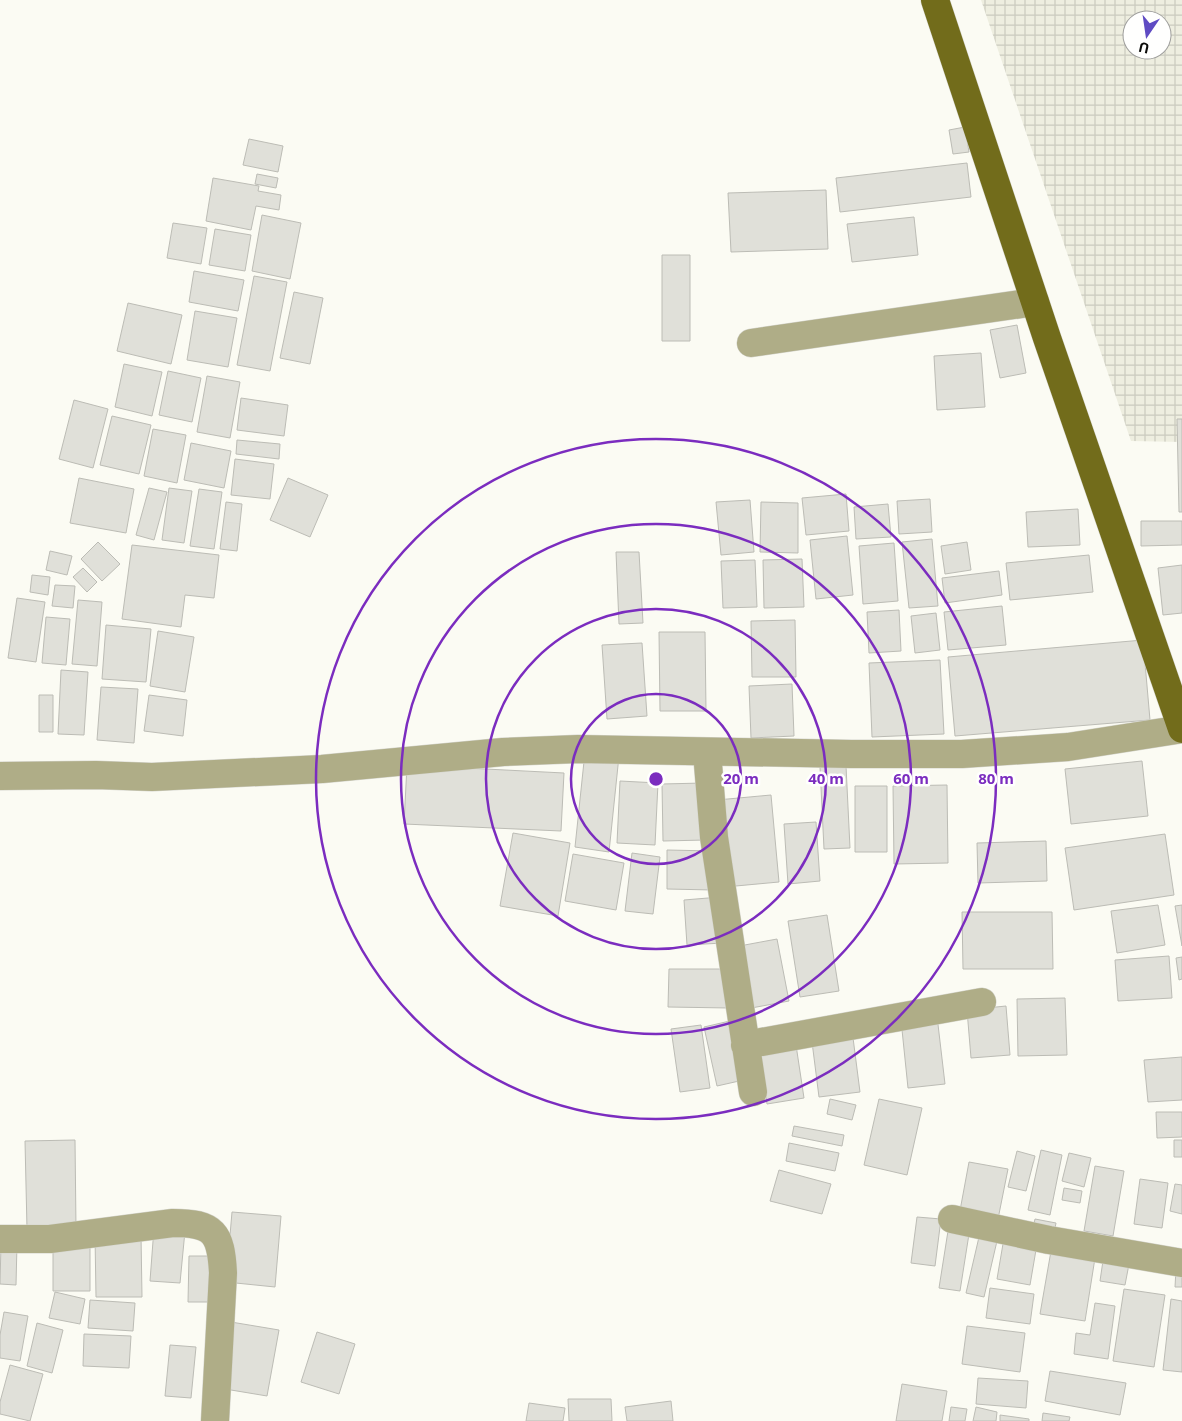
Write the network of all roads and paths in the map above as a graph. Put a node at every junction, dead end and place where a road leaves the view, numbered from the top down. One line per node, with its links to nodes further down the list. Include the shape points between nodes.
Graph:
1 (935, 0): 2 (main road)
2 (1035, 302): 3 (street); 4 (main road)
3 (752, 342)
4 (1182, 729): 5 (street, via 1068,747 962,754)
5 (707, 752): 6 (street, via 578,749 152,777); 8 (street, via 714,837)
6 (0, 776)
7 (982, 1002): 8 (street)
8 (745, 1045): 9 (street)
9 (753, 1092)
10 (952, 1219): 12 (street)
11 (0, 1239): 13 (street, via 50,1239 173,1223 188,1223 212,1231 222,1252 223,1273)
12 (1182, 1263)
13 (215, 1421)

